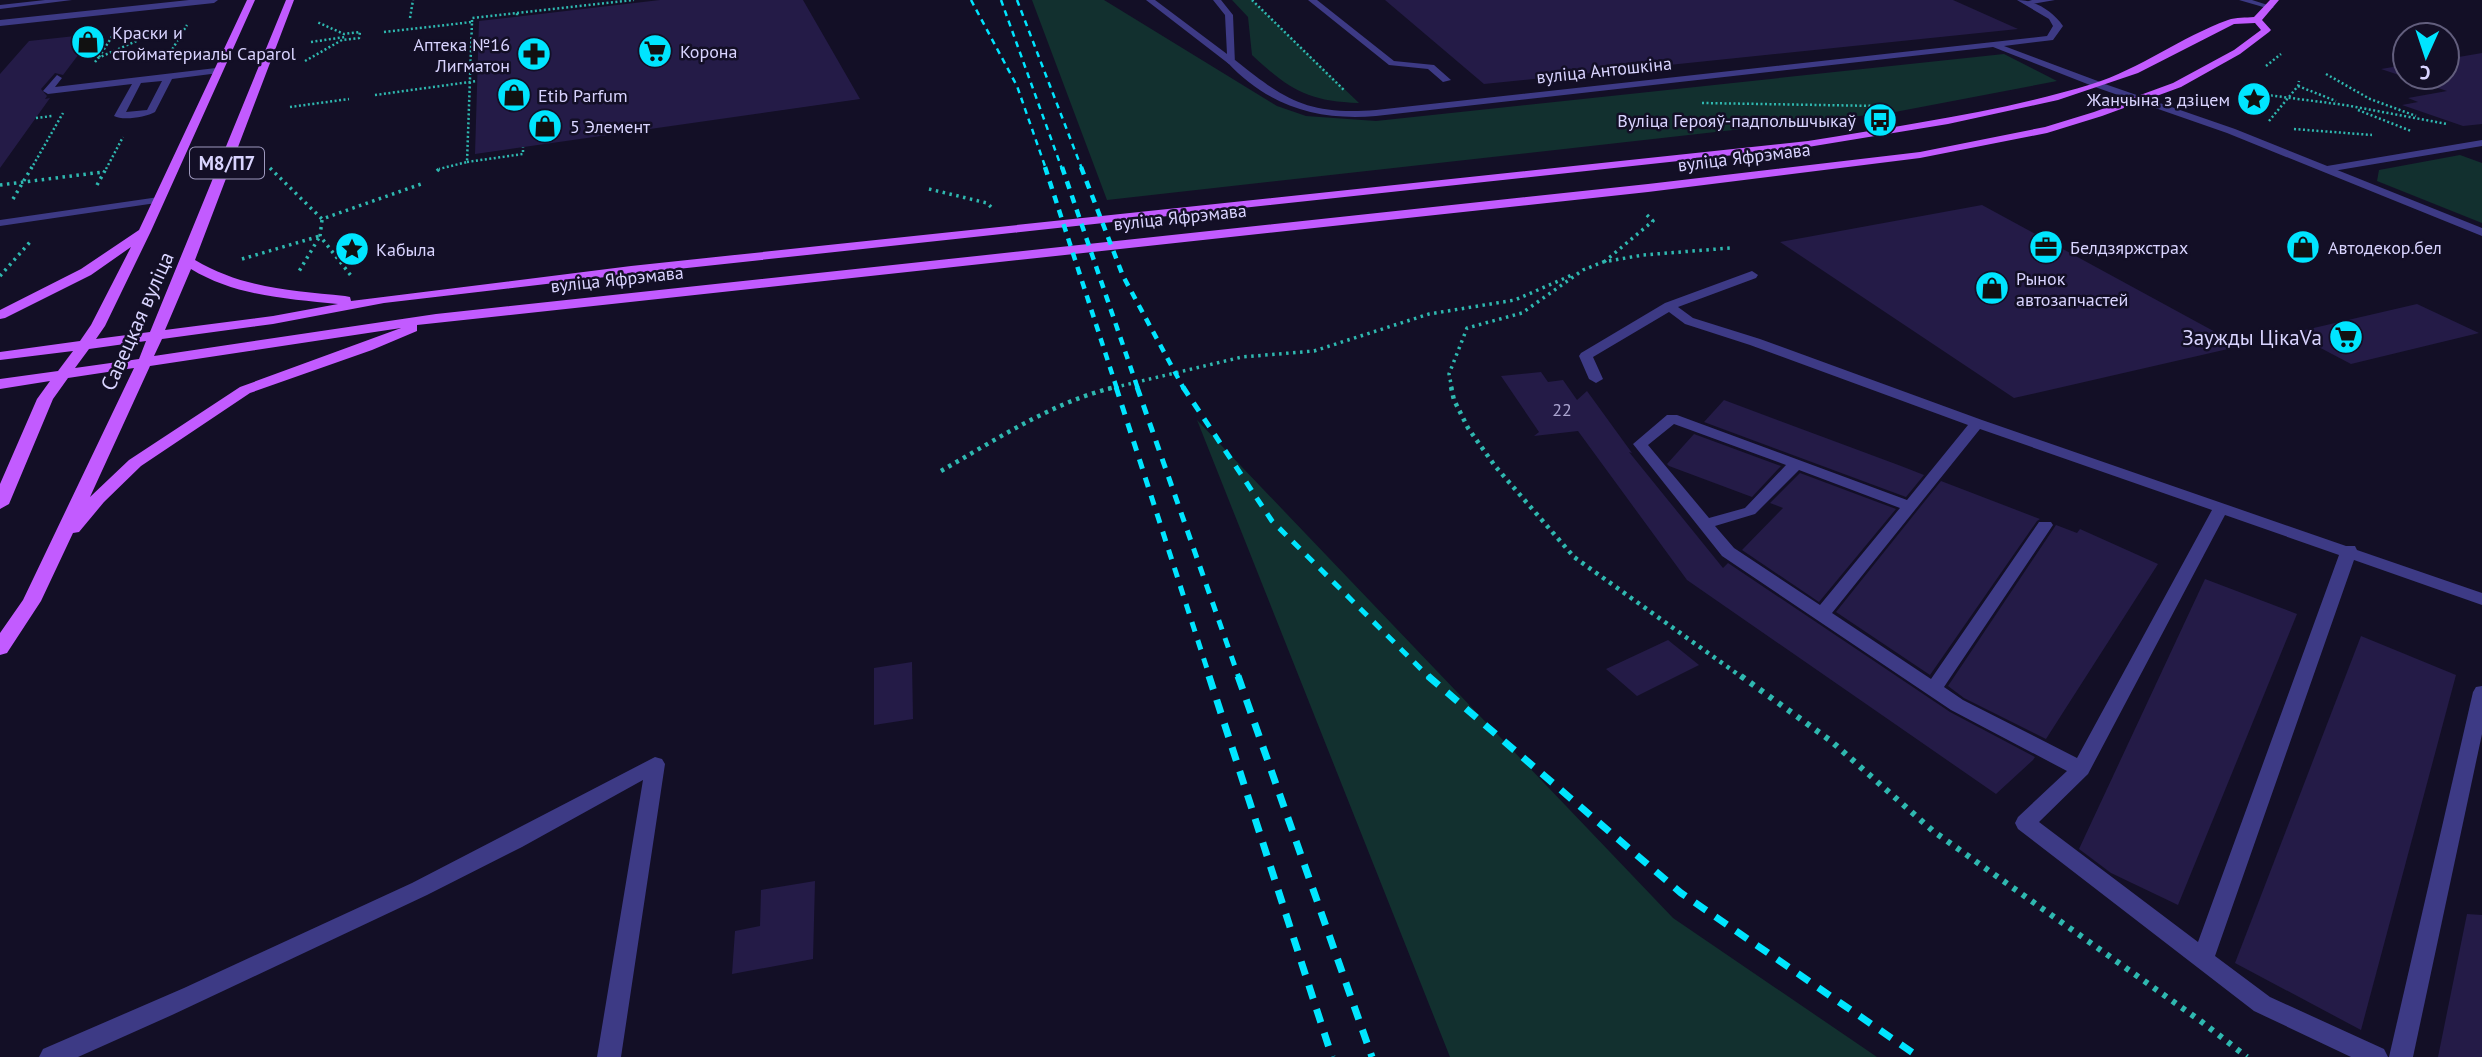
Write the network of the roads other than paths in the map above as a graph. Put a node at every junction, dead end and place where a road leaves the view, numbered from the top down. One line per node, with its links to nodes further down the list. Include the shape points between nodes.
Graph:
1 (8, 0): 11 (lane)
2 (68, 0): 14 (lane)
3 (214, 0): 16 (street)
4 (251, 0): 19 (main road, Савецкая вуліца / М8/П7)
5 (290, 0): 33 (main road, Савецкая вуліца / М8/П7)
6 (1150, 0): 18 (lane)
7 (1217, 0): 18 (lane, via 1229,15)
8 (1312, 0): 22 (lane, via 1392,63 1431,67)
9 (2051, 0): 12 (lane)
10 (2243, 0): 13 (lane)
11 (0, 1)
12 (2024, 1): 17 (street, вуліца Антошкіна, via 2052,17 2058,26 2055,32 2050,38)
13 (2272, 3): 15 (main road, вуліца Яфрэмава)
14 (0, 7)
15 (2257, 20): 24 (main road, вуліца Яфрэмава, via 2232,21); 25 (main road, вуліца Яфрэмава, via 2266,30 2237,52 2177,85)
16 (0, 23)
17 (1994, 45): 18 (street, вуліца Антошкіна, via 1348,115 1280,100); 24 (street, вуліца Антошкіна)
18 (1232, 62)
19 (216, 71): 21 (lane); 28 (main road, Савецкая вуліца / М8/П7)
20 (57, 78): 23 (lane, via 48,91)
21 (168, 78): 23 (lane); 23 (lane, via 150,112 120,116)
22 (1446, 80)
23 (138, 81)
24 (2099, 85): 25 (street); 32 (main road, вуліца Яфрэмава, via 1995,113 1808,144)
25 (2139, 98): 27 (street); 34 (main road, вуліца Яфрэмава, via 2047,130 1920,155)
26 (2482, 143): 27 (lane)
27 (2327, 169): 31 (street)
28 (159, 200): 29 (lane); 30 (main road, Савецкая вуліца / М8/П7)
29 (0, 223)
30 (145, 232): 38 (main road, via 86,272); 41 (main road, Савецкая вуліца / М8/П7)
31 (2482, 232)
32 (881, 244): 34 (main road, via 897,246 902,255); 36 (main road, вуліца Яфрэмава)
33 (188, 261): 36 (main road, via 261,293); 40 (main road, Савецкая вуліца / М8/П7)
34 (883, 268): 39 (main road, вуліца Яфрэмава)
35 (1752, 275): 37 (lane)
36 (384, 299): 40 (main road, вуліца Яфрэмава)
37 (1669, 306): 45 (lane, via 1586,356); 47 (lane, via 1689,321)
38 (0, 316)
39 (436, 317): 43 (main road, вуліца Яфрэмава); 56 (main road, via 245,390 135,463)
40 (157, 335): 41 (main road, вуліца Яфрэмава); 43 (main road, Савецкая вуліца / М8/П7)
41 (85, 345): 42 (main road, вуліца Яфрэмава); 44 (main road, Савецкая вуліца / М8/П7)
42 (0, 356)
43 (145, 363): 44 (main road, вуліца Яфрэмава); 56 (main road, Савецкая вуліца / М8/П7)
44 (63, 375): 46 (main road, вуліца Яфрэмава); 50 (main road, Савецкая вуліца / М8/П7, via 46,399)
45 (1596, 379)
46 (0, 384)
47 (1977, 423): 52 (lane); 53 (lane)
48 (0, 463): 50 (main road)
49 (1796, 464): 52 (lane); 54 (lane, via 1750,511); 54 (lane, via 1672,418 1640,444)
50 (11, 478): 51 (main road, Савецкая вуліца / М8/П7)
51 (0, 504)
52 (1910, 506): 59 (lane)
53 (2221, 507): 57 (lane); 63 (lane)
54 (1705, 524): 59 (lane, via 1728,552)
55 (2045, 525): 61 (lane)
56 (58, 546): 60 (main road, Савецкая вуліца / М8/П7, via 32,601)
57 (2349, 550): 58 (lane); 64 (lane)
58 (2482, 599)
59 (1823, 613): 61 (lane)
60 (0, 648)
61 (1933, 689): 63 (lane)
62 (2482, 692): 68 (lane)
63 (2081, 769): 64 (lane, via 2025,823)
64 (2203, 959): 67 (lane, via 2262,1004)
65 (51, 1057): 66 (lane, via 429,886 654,764)
66 (609, 1057)
67 (2376, 1057)
68 (2402, 1057)

